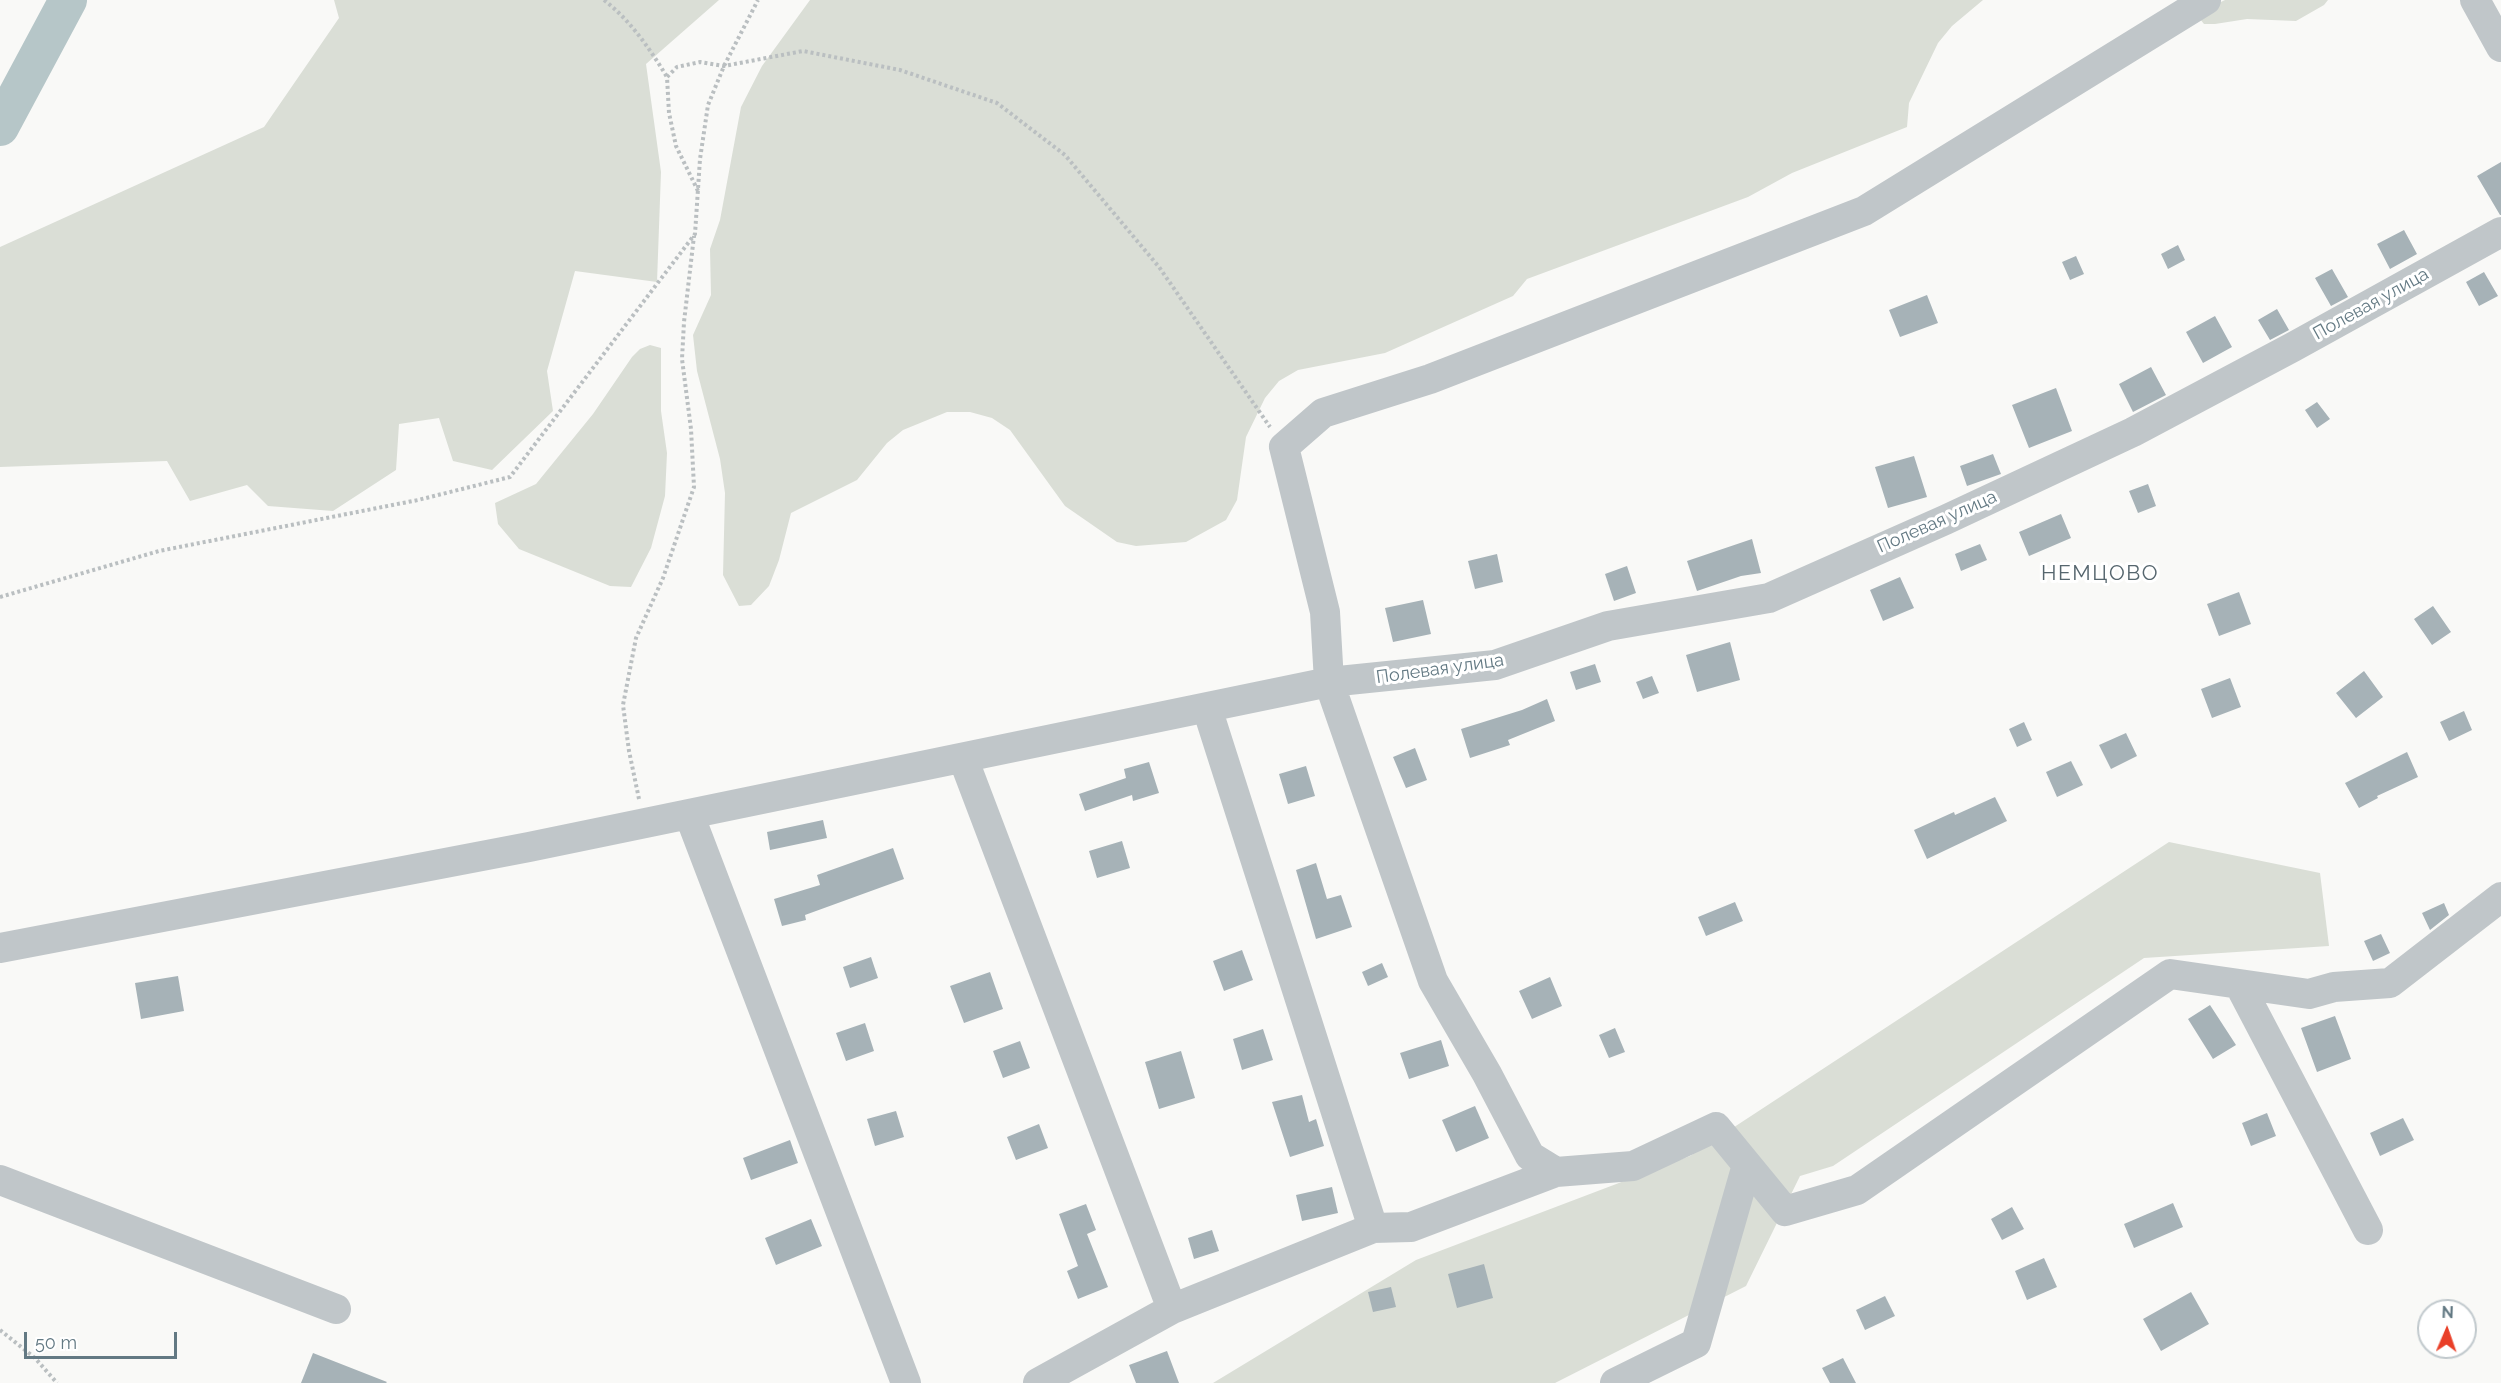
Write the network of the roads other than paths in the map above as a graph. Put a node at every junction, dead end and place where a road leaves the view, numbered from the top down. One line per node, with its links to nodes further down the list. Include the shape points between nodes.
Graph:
1 (2206, 0): 5 (street, via 1864,211 1430,379 1323,413 1284,447 1325,612)
2 (2475, 0): 3 (street)
3 (2501, 47)
4 (2501, 232): 5 (street, Полевая улица, via 2133,432 1769,598 1608,626 1495,665)
5 (1329, 682): 6 (street, Полевая улица); 13 (street, via 1433,981 1530,1156)
6 (1207, 708): 7 (street, Полевая улица); 15 (street)
7 (963, 758): 8 (street, Полевая улица); 18 (street)
8 (689, 814): 10 (street, Полевая улица); 19 (street)
9 (2501, 897): 11 (street, via 2390,983 2334,987 2309,994)
10 (0, 948)
11 (2239, 984): 12 (street, via 2170,974 1857,1190 1785,1211); 16 (street)
12 (1747, 1165): 13 (street, via 1716,1127 1633,1166); 21 (street, via 1695,1343)
13 (1556, 1172): 15 (street, via 1411,1227)
14 (0, 1180): 17 (street)
15 (1373, 1228): 18 (street)
16 (2368, 1230)
17 (336, 1309)
18 (1172, 1309): 20 (street)
19 (906, 1383)
20 (1038, 1383)
21 (1615, 1383)

